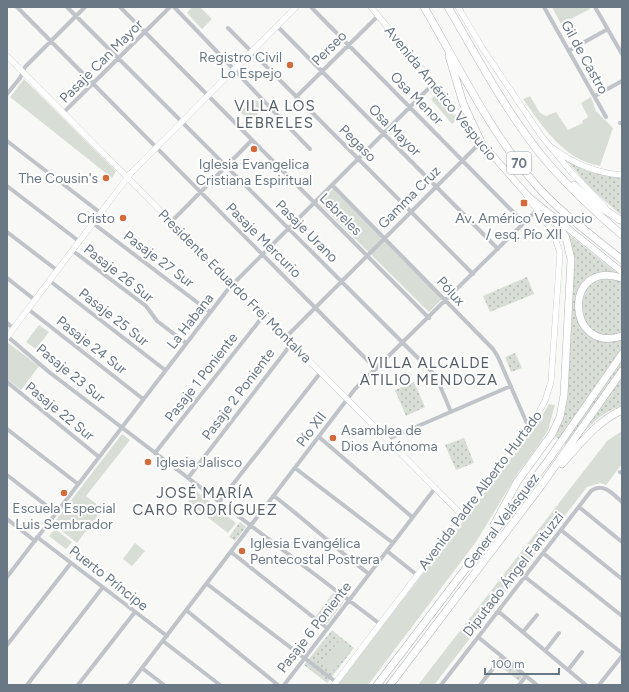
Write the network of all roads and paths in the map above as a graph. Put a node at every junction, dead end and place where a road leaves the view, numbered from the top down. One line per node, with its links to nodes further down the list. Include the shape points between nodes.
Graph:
1 (17, 7): 21 (street, Pasaje Mercurio)
2 (68, 7): 15 (street, Pasaje Urano)
3 (85, 7): 15 (street)
4 (120, 7): 20 (street, Lebreles)
5 (170, 7): 20 (street, Pasaje Can Mayor)
6 (174, 7): 29 (street)
7 (296, 7): 17 (street)
8 (311, 7): 23 (street, Osa Menor)
9 (371, 7): 16 (street, Avenida Américo Vespucio)
10 (424, 7): 22 (highway, 70)
11 (448, 7): 52 (highway, 70, via 504,101)
12 (459, 7): 47 (street, via 483,49)
13 (544, 7): 24 (street, Gil de Castro)
14 (595, 7): 19 (street)
15 (76, 16): 21 (street); 28 (street, Pasaje Urano)
16 (378, 16): 23 (street, Perseo); 34 (street, Avenida Américo Vespucio)
17 (277, 26): 25 (street); 30 (street, Osa Mayor)
18 (228, 28): 25 (street, Pegaso)
19 (608, 29): 24 (street); 26 (street)
20 (145, 32): 28 (street, Pasaje Can Mayor); 36 (street, Lebreles)
21 (51, 41): 31 (street); 33 (street, Pasaje Mercurio)
22 (445, 42): 46 (highway, via 464,103); 79 (highway, 70, via 524,171 565,213)
23 (348, 45): 30 (street, Perseo); 39 (street, Osa Menor)
24 (570, 50): 37 (street, Gil de Castro)
25 (252, 52): 29 (street); 38 (street, Pegaso)
26 (622, 54)
27 (7, 56): 31 (street, Presidente Eduardo Frei Montalva)
28 (119, 58): 33 (street, Pasaje Can Mayor); 42 (street, Pasaje Urano)
29 (234, 69): 36 (street); 49 (street)
30 (322, 71): 38 (street, Perseo); 43 (street, Osa Mayor)
31 (22, 72): 35 (street); 40 (street, Presidente Eduardo Frei Montalva)
32 (622, 81): 37 (street)
33 (93, 84): 40 (street, Pasaje Can Mayor); 48 (street, Pasaje Mercurio)
34 (433, 84): 39 (street, La Habana); 46 (street, Avenida Américo Vespucio)
35 (7, 94)
36 (208, 95): 42 (street); 44 (street, Lebreles)
37 (595, 96): 41 (street, Gil de Castro)
38 (296, 97): 50 (street, Pegaso)
39 (410, 107): 43 (street, La Habana); 51 (street, Osa Menor)
40 (63, 113): 55 (street, Presidente Eduardo Frei Montalva)
41 (606, 117)
42 (182, 122): 48 (street); 53 (street, Pasaje Urano)
43 (383, 134): 50 (street, La Habana); 58 (street, Osa Mayor)
44 (252, 140): 53 (street); 61 (street, Lebreles)
45 (7, 141): 64 (street)
46 (481, 142): 51 (street, Gamma Cruz); 59 (main road, Avenida Américo Vespucio)
47 (548, 145): 54 (street, via 587,168); 66 (street, via 583,185)
48 (156, 147): 55 (street); 60 (street, Pasaje Mercurio)
49 (310, 149)
50 (358, 159): 56 (street, La Habana); 63 (street, Pegaso)
51 (462, 160): 58 (street, Gamma Cruz); 68 (street, Osa Menor)
52 (548, 162): 66 (highway, via 593,202); 72 (highway, 70, via 581,199)
53 (226, 166): 60 (street); 70 (street, Pasaje Urano)
54 (622, 175)
55 (127, 178): 64 (street); 67 (street, Presidente Eduardo Frei Montalva)
56 (332, 185): 61 (street, La Habana); 73 (street, Pólux)
57 (7, 186): 74 (street, Pasaje 26 Sur)
58 (436, 186): 63 (street, Gamma Cruz); 75 (street, Osa Mayor)
59 (518, 186): 62 (street, Avenida Padre Alberto Hurtado); 65 (main road, Avenida Américo Vespucio)
60 (201, 192): 67 (street); 77 (street, Pasaje Mercurio)
61 (314, 202): 70 (street, La Habana); 78 (street, Lebreles)
62 (537, 210): 68 (street, Pío XII); 115 (street, Avenida Padre Alberto Hurtado, via 553,232 560,258 551,382 542,408)
63 (410, 211): 73 (street, Gamma Cruz); 82 (street, Pegaso)
64 (102, 214): 69 (street)
65 (552, 216): 81 (main road, Avenida Américo Vespucio); 140 (highway, via 566,238 571,259 562,409 552,434 517,482)
66 (621, 221)
67 (171, 222): 87 (street, Presidente Eduardo Frei Montalva)
68 (524, 222): 75 (street, Pío XII)
69 (94, 224): 74 (street); 92 (street, Pasaje 27 Sur)
70 (288, 228): 77 (street, La Habana); 85 (street, Pasaje Urano)
71 (7, 232): 80 (street)
72 (622, 235)
73 (384, 237): 78 (street, Gamma Cruz); 89 (street, Pólux)
74 (80, 242): 76 (street)
75 (498, 249): 82 (street, Pío XII)
76 (73, 251): 80 (street); 100 (street, Pasaje 26 Sur, via 146,306 160,324)
77 (262, 254): 87 (street, La Habana); 90 (street, Pasaje Mercurio)
78 (366, 254): 85 (street, Gamma Cruz); 94 (street, Lebreles)
79 (622, 260)
80 (58, 270): 86 (street)
81 (622, 272)
82 (473, 274): 89 (street, Pío XII)
83 (7, 278): 88 (street)
84 (622, 278): 98 (highway, via 606,275 590,280 581,291 577,307 580,319 591,332 607,338)
85 (341, 280): 90 (street, Gamma Cruz); 102 (street, Pasaje Urano)
86 (50, 281): 88 (street); 105 (street, Pasaje 25 Sur)
87 (233, 284): 92 (street, La Habana); 93 (street, Presidente Eduardo Frei Montalva)
88 (35, 300): 91 (street)
89 (446, 301): 94 (street, Pío XII); 109 (street, Pólux, via 496,353)
90 (315, 307): 99 (street, Gamma Cruz); 104 (street, Pasaje Mercurio)
91 (28, 309): 96 (street); 110 (street, Pasaje 24 Sur)
92 (210, 312): 100 (street, La Habana)
93 (264, 315): 99 (street, Presidente Eduardo Frei Montalva); 119 (street, Pasaje 1 Poniente)
94 (429, 318): 102 (street, Pío XII)
95 (7, 323): 96 (street)
96 (13, 328): 97 (street)
97 (7, 336): 114 (street, Pasaje 23 Sur, via 49,372)
98 (622, 336)
99 (286, 337): 101 (street, Presidente Eduardo Frei Montalva)
100 (186, 343): 105 (street, La Habana)
101 (292, 343): 107 (street, Presidente Eduardo Frei Montalva); 123 (street, Pasaje 2 Poniente)
102 (403, 343): 104 (street, Pío XII); 113 (street, Pasaje Urano, via 434,375)
103 (622, 354): 140 (highway, General Velásquez, via 564,438)
104 (376, 369): 111 (street, Pío XII)
105 (165, 370): 110 (street, La Habana)
106 (622, 371): 125 (highway, General Velásquez)
107 (321, 372): 111 (street, Presidente Eduardo Frei Montalva); 128 (street)
108 (7, 382): 120 (street, Pasaje 22 Sur)
109 (511, 386): 113 (street); 115 (street, Pólux)
110 (144, 399): 114 (street, La Habana)
111 (348, 399): 117 (street, Pío XII); 118 (street, Presidente Eduardo Frei Montalva)
112 (622, 410): 125 (highway, via 595,428)
113 (451, 412): 118 (street)
114 (122, 427): 119 (street, Pasaje 23 Sur); 120 (street, La Habana)
115 (529, 428): 132 (street, Avenida Padre Alberto Hurtado)
116 (7, 429): 124 (street)
117 (319, 437): 121 (street, Pío XII); 133 (street)
118 (388, 439): 126 (street, Presidente Eduardo Frei Montalva)
119 (155, 453): 123 (street, Pasaje 23 Sur)
120 (99, 457): 124 (street, La Habana)
121 (295, 468): 127 (street, Pío XII); 139 (street)
122 (7, 475): 131 (street)
123 (188, 478): 128 (street, Pasaje 23 Sur)
124 (78, 484): 131 (street, La Habana)
125 (541, 486): 185 (highway, General Velásquez)
126 (436, 487): 132 (street, Presidente Eduardo Frei Montalva); 133 (street, Pasaje 6 Poniente)
127 (274, 496): 135 (street, Pío XII); 147 (street)
128 (219, 502): 135 (street, Pasaje 23 Sur)
129 (622, 502): 130 (street, Diputado Ángel Fantuzzi, via 602,487 594,488)
130 (579, 507): 136 (street, Diputado Ángel Fantuzzi); 138 (street)
131 (56, 513): 137 (street, La Habana)
132 (463, 516): 148 (street, Avenida Padre Alberto Hurtado)
133 (412, 518): 139 (street, Pasaje 6 Poniente)
134 (7, 520): 137 (street, Puerto Príncipe)
135 (251, 526): 142 (street, Pío XII); 154 (street)
136 (561, 530): 143 (street, Diputado Ángel Fantuzzi); 151 (street)
137 (36, 539): 144 (street, Puerto Príncipe); 146 (street, La Habana)
138 (622, 542)
139 (393, 543): 141 (street, Pasaje 6 Poniente)
140 (479, 550): 184 (highway, General Velásquez)
141 (386, 551): 147 (street, Pasaje 6 Poniente); 148 (street)
142 (231, 552): 152 (street, Pío XII); 161 (street)
143 (543, 553): 150 (street, Diputado Ángel Fantuzzi); 159 (street)
144 (71, 562): 153 (street, Puerto Príncipe); 167 (street)
145 (7, 568): 146 (street)
146 (11, 571): 149 (street, La Habana)
147 (369, 574): 154 (street, Pasaje 6 Poniente)
148 (417, 575): 160 (street, Avenida Padre Alberto Hurtado)
149 (7, 577)
150 (525, 577): 157 (street, Diputado Ángel Fantuzzi); 170 (street)
151 (622, 579)
152 (207, 584): 155 (street, Pío XII); 172 (street)
153 (103, 587): 156 (street, Puerto Príncipe); 177 (street)
154 (349, 600): 160 (street); 161 (street, Pasaje 6 Poniente)
155 (186, 610): 164 (street, Pío XII); 182 (street)
156 (135, 612): 164 (street, Puerto Príncipe); 178 (street)
157 (499, 612): 162 (street); 165 (street, Diputado Ángel Fantuzzi)
158 (537, 615): 162 (street)
159 (622, 616)
160 (380, 624): 176 (street, Avenida Padre Alberto Hurtado)
161 (327, 628): 172 (street, Pasaje 6 Poniente)
162 (523, 632): 168 (street)
163 (559, 633): 168 (street)
164 (167, 636): 166 (street, Pío XII)
165 (478, 637): 171 (street); 186 (street, Diputado Ángel Fantuzzi)
166 (163, 641): 173 (street, Pío XII); 181 (street)
167 (7, 645)
168 (545, 650): 174 (street)
169 (582, 652): 174 (street)
170 (622, 654): 191 (street)
171 (502, 656): 175 (street); 187 (street)
172 (304, 658): 176 (street); 183 (street, Pasaje 6 Poniente)
173 (142, 668): 179 (street, Pío XII); 180 (street)
174 (568, 670): 190 (street)
175 (526, 676): 188 (street); 189 (street)
176 (335, 684)
177 (27, 685)
178 (78, 685)
179 (129, 685)
180 (164, 685)
181 (220, 685)
182 (278, 685)
183 (284, 685)
184 (377, 685)
185 (390, 685)
186 (441, 685)
187 (480, 685)
188 (519, 685)
189 (537, 685)
190 (586, 685)
191 (599, 685)

